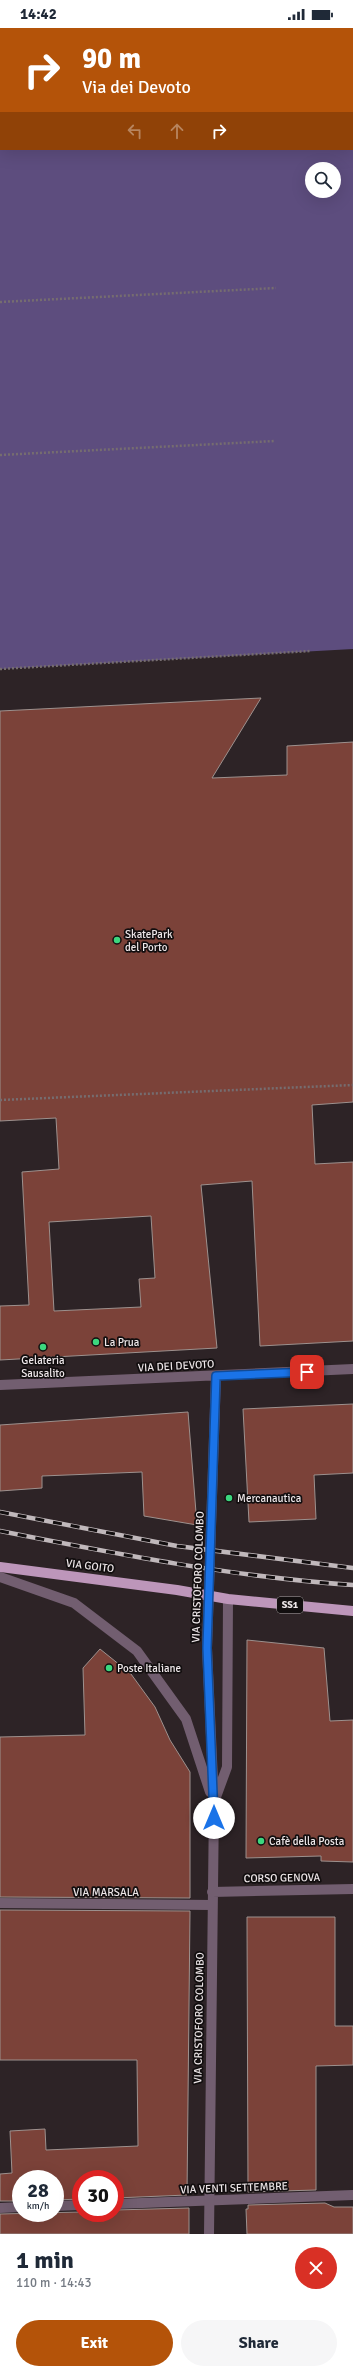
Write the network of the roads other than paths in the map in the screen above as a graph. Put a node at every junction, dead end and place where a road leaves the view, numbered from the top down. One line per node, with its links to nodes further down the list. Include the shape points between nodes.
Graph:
1 (353, 1369): 2 (street, VIA DEI DEVOTO)
2 (216, 1376): 3 (street, VIA DEI DEVOTO); 8 (street, VIA CRISTOFORO COLOMBO, via 207,1648)
3 (0, 1385)
4 (0, 1566): 6 (main road, VIA GOITO)
5 (0, 1577): 8 (street, VIA CRISTOFORO COLOMBO, via 74,1603 137,1651 186,1719)
6 (228, 1599): 7 (main road, SS1); 8 (street, VIA CRISTOFORO COLOMBO, via 227,1767)
7 (353, 1611)
8 (214, 1803): 10 (street, VIA CRISTOFORO COLOMBO)
9 (353, 1889): 10 (street, CORSO GENOVA)
10 (212, 1892): 12 (street, VIA CRISTOFORO COLOMBO)
11 (0, 1903): 12 (street, VIA MARSALA)
12 (212, 1904): 14 (street, VIA CRISTOFORO COLOMBO)
13 (353, 2195): 14 (street, VIA VENTI SETTEMBRE)
14 (209, 2200): 15 (street, VIA VENTI SETTEMBRE); 18 (street, VIA CRISTOFORO COLOMBO)
15 (124, 2204)
16 (12, 2207): 17 (street)
17 (0, 2208)
18 (209, 2234)

